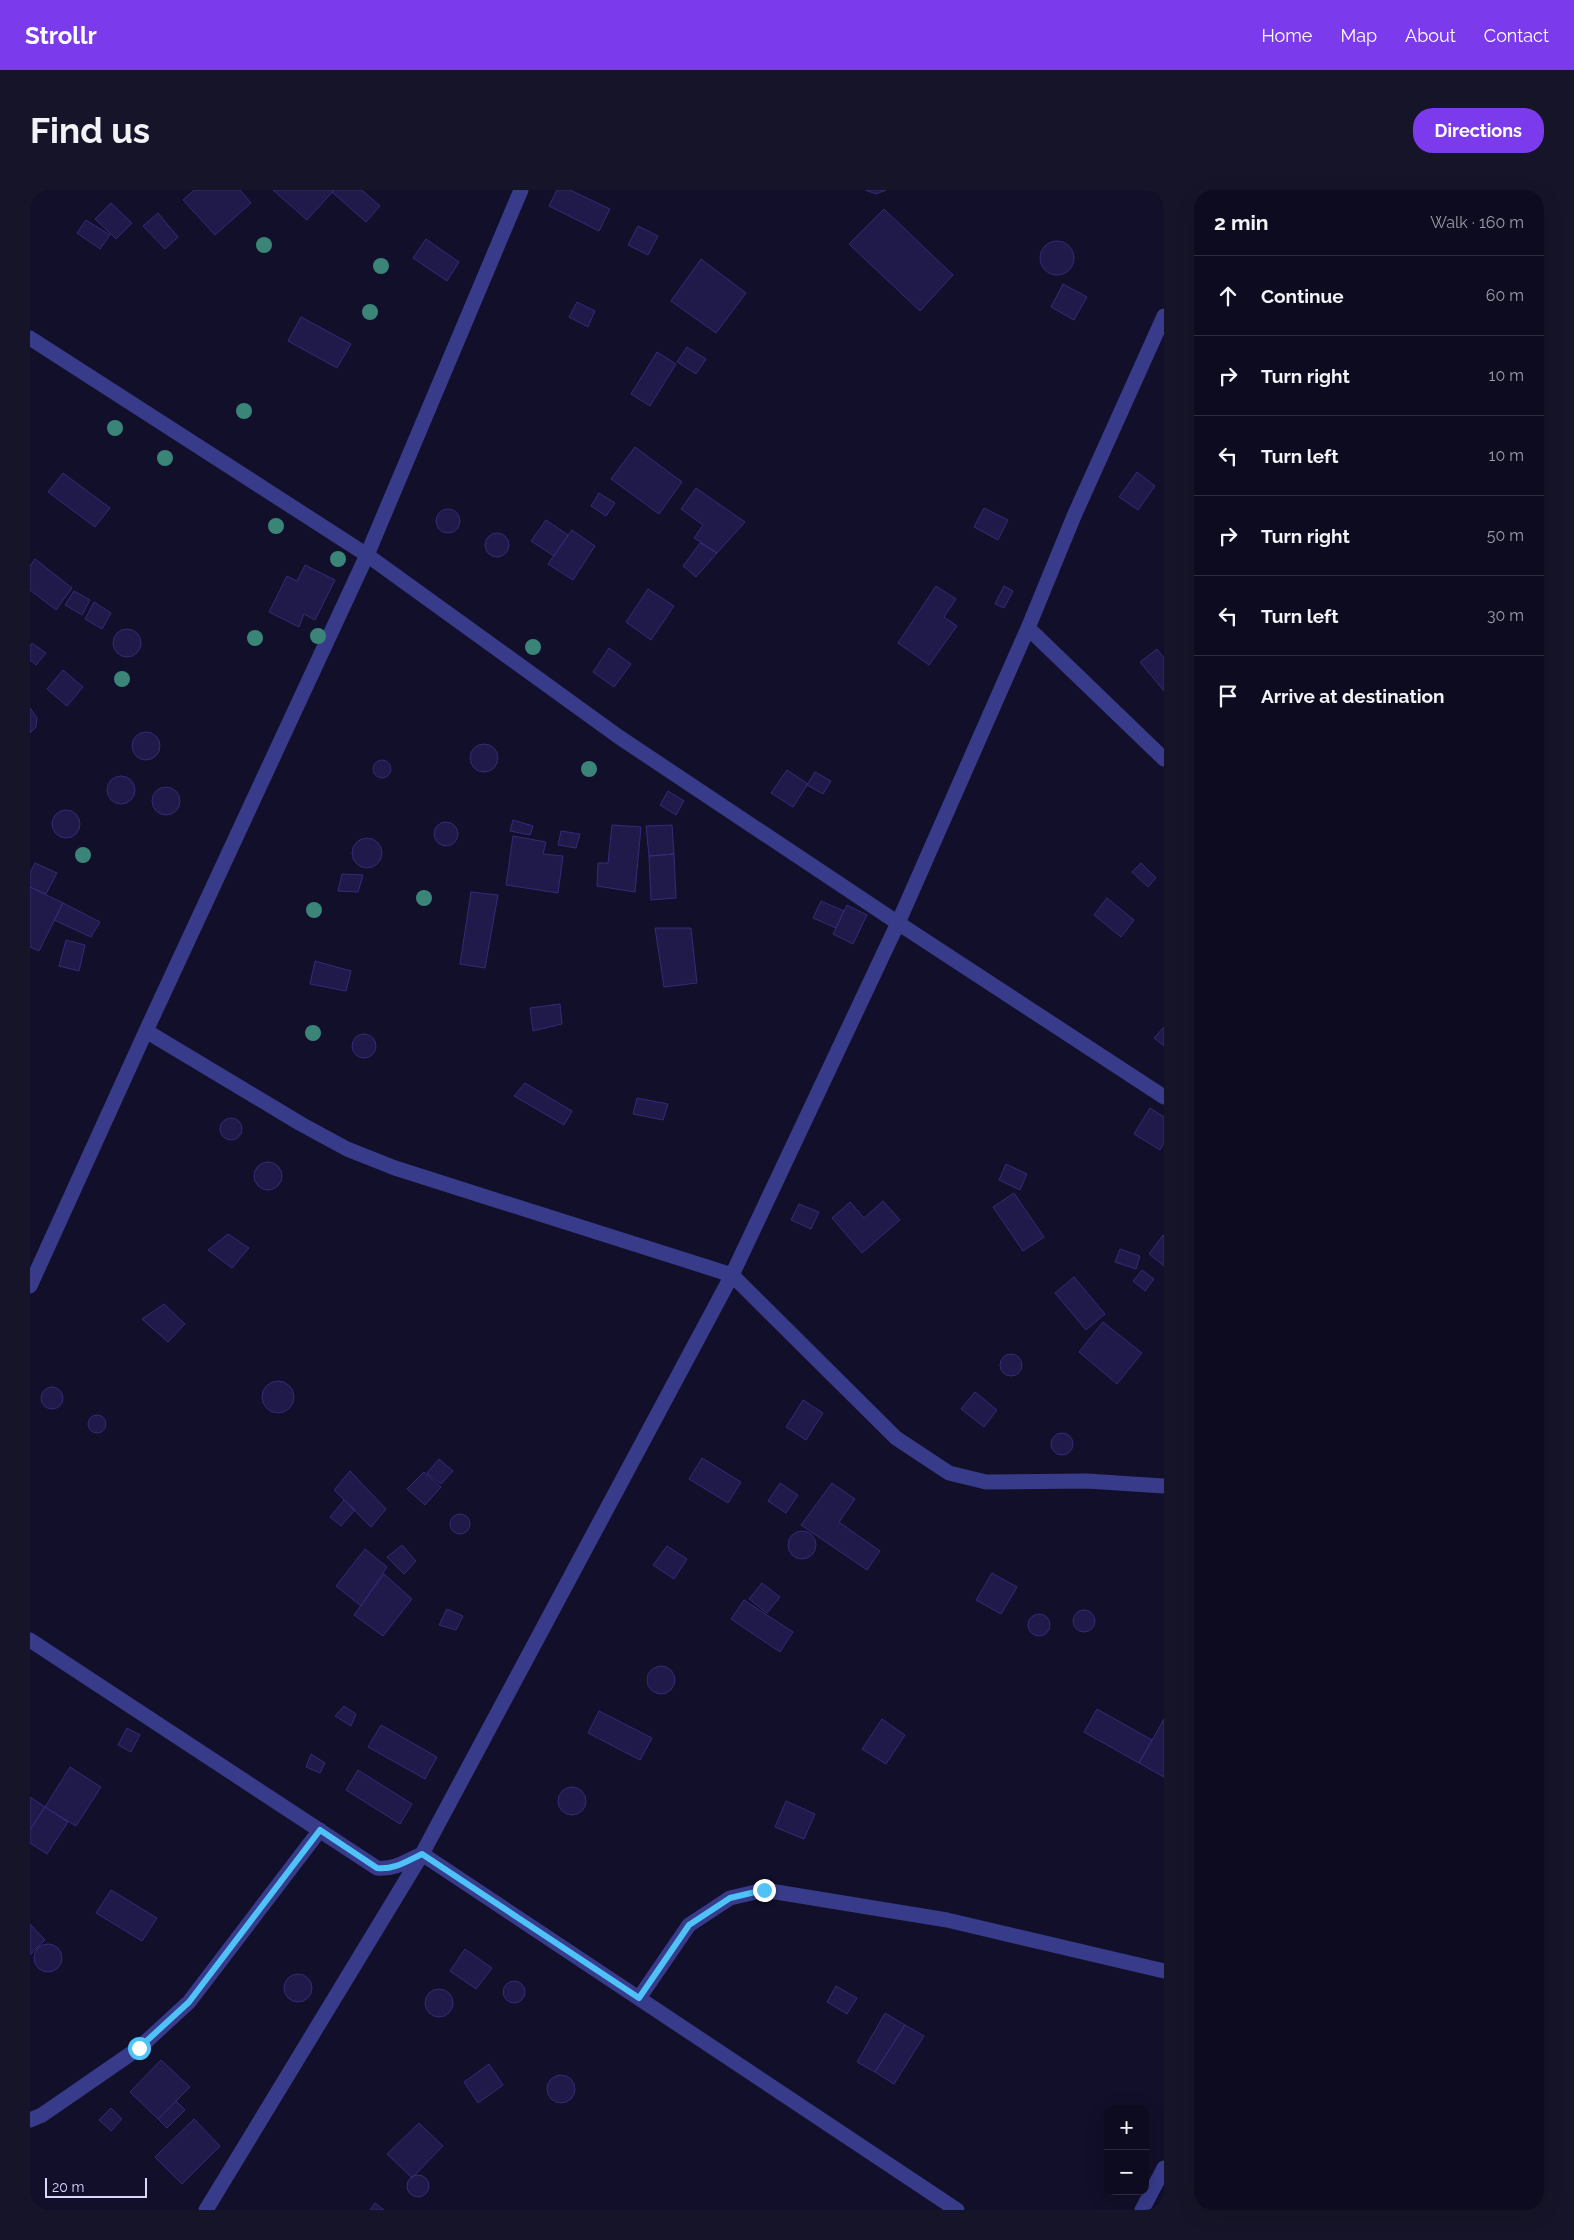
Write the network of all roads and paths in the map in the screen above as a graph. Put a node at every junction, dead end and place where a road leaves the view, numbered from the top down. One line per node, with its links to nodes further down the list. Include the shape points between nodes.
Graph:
1 (521, 190): 4 (street)
2 (1164, 316): 5 (street, via 1074,516)
3 (30, 338): 4 (street)
4 (368, 555): 7 (street, via 619,737); 8 (street)
5 (1028, 628): 6 (street); 7 (street)
6 (1164, 759)
7 (898, 923): 9 (street); 11 (street)
8 (146, 1031): 10 (street); 11 (street, via 347,1149 395,1168)
9 (1164, 1097)
10 (35, 1266): 12 (street)
11 (732, 1275): 13 (street, via 896,1438 949,1473 986,1482 1087,1481); 16 (street)
12 (30, 1286)
13 (1164, 1486)
14 (30, 1640): 15 (street)
15 (320, 1830): 16 (street, via 377,1868 396,1866); 19 (street, via 189,2002 139,2048)
16 (422, 1854): 18 (street); 21 (street)
17 (1164, 1971): 18 (street, via 947,1920 764,1890 730,1898 689,1925)
18 (639, 1998): 22 (street)
19 (30, 2120)
20 (1164, 2168): 23 (street)
21 (206, 2210)
22 (957, 2210)
23 (1142, 2210)

